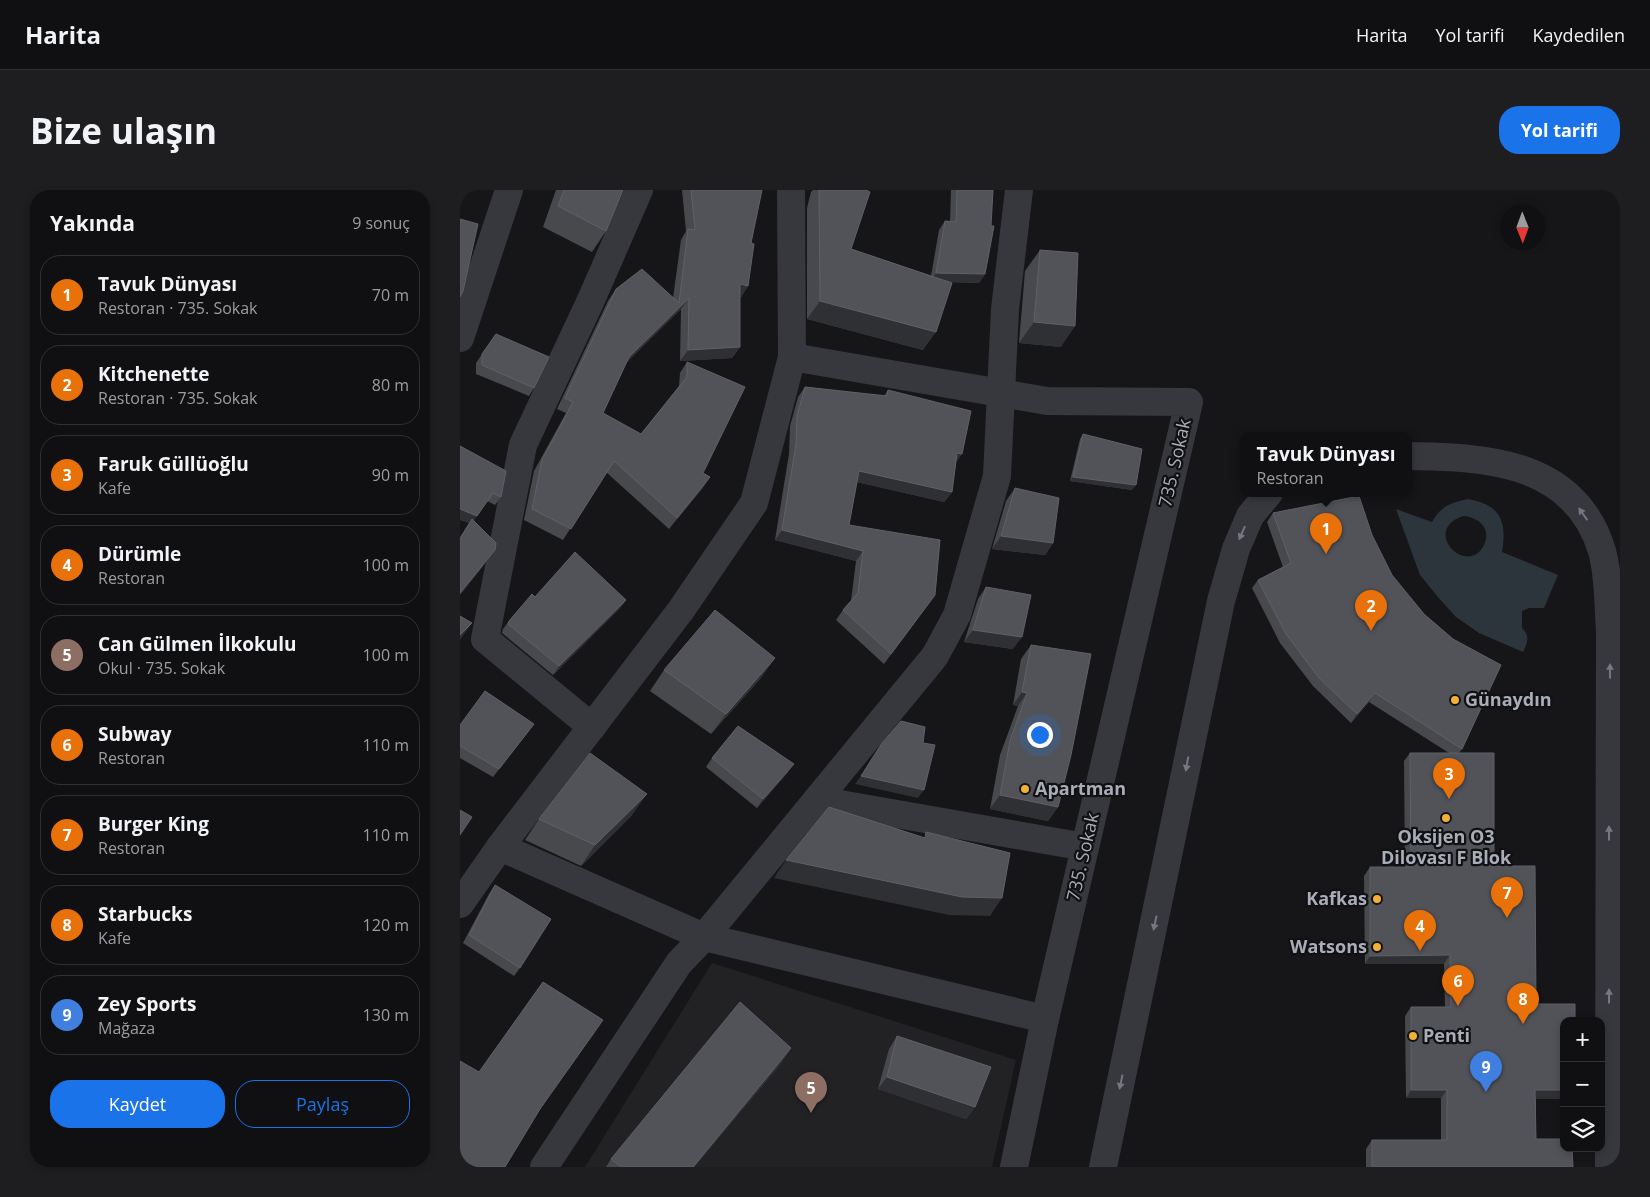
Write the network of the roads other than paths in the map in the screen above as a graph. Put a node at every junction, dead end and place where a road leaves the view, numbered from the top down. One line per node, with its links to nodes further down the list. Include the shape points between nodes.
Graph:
1 (509, 190): 5 (street)
2 (639, 190): 10 (street, via 523,445 485,639)
3 (791, 190): 6 (street)
4 (1019, 190): 7 (street, via 1005,309)
5 (460, 338)
6 (792, 357): 7 (street); 10 (street, via 754,503 681,610)
7 (1002, 393): 11 (street, via 997,476 956,615 935,656); 13 (street, 735. Sokak, via 1047,401 1189,402)
8 (1412, 456): 20 (street, one-way to 8, via 1610,631 1602,551 1593,529 1563,489 1537,474 1506,463 1464,456)
9 (1266, 497): 19 (street, one-way to 19, via 1250,516 1239,541 1221,602)
10 (592, 727): 12 (street)
11 (817, 800): 13 (street); 15 (street)
12 (500, 847): 14 (street); 15 (street)
13 (1085, 847): 16 (street, 735. Sokak)
14 (460, 904)
15 (704, 937): 16 (street); 17 (street, via 679,963)
16 (1045, 1019): 18 (street, 735. Sokak)
17 (544, 1167)
18 (1014, 1167)
19 (1103, 1167)
20 (1608, 1167)

